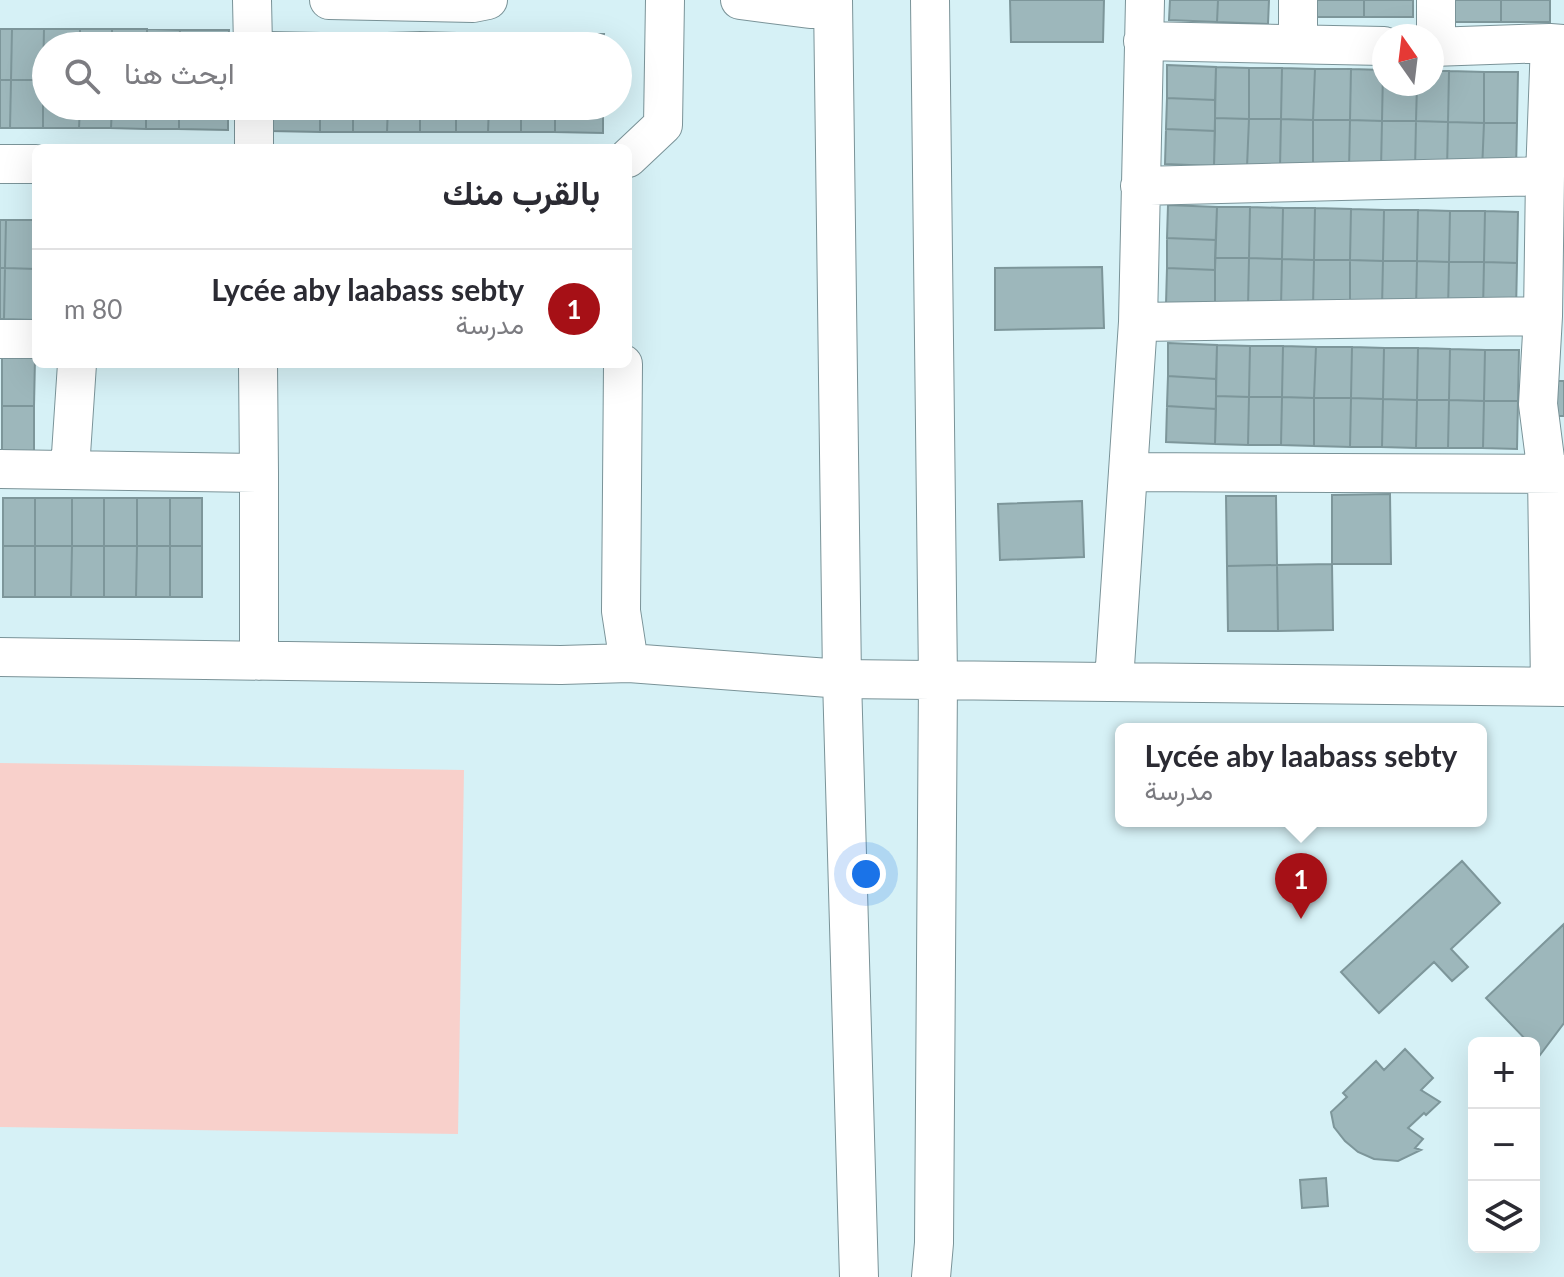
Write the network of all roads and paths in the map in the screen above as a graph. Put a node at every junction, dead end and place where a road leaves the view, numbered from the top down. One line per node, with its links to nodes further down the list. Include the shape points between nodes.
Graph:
1 (252, 0): 12 (street)
2 (329, 0): 3 (street)
3 (488, 0)
4 (665, 0): 20 (street, via 663,125)
5 (740, 0): 10 (street, via 810,9)
6 (930, 0): 42 (street)
7 (1145, 0): 13 (street)
8 (1298, 0): 14 (street)
9 (1436, 0): 11 (street)
10 (833, 4): 41 (street)
11 (1435, 24)
12 (253, 32)
13 (1143, 41): 14 (street); 24 (street)
14 (1298, 44): 15 (street)
15 (1372, 46)
16 (1444, 48): 17 (street)
17 (1557, 60): 23 (street)
18 (254, 120): 19 (street)
19 (254, 144)
20 (632, 154)
21 (0, 164): 22 (street)
22 (32, 164)
23 (1545, 176): 24 (street); 25 (street)
24 (1140, 186): 27 (street)
25 (1554, 258): 26 (street)
26 (1543, 316): 27 (street); 37 (street, via 1538,404)
27 (1138, 322): 35 (street)
28 (0, 339): 29 (street)
29 (32, 339)
30 (77, 368): 34 (street)
31 (258, 368): 36 (street)
32 (623, 368): 40 (street, via 621,611)
33 (0, 469): 34 (street)
34 (70, 469): 36 (street)
35 (1128, 472): 37 (street); 43 (street)
36 (259, 473): 39 (street)
37 (1556, 474): 44 (street)
38 (0, 657): 39 (street)
39 (259, 661): 40 (street)
40 (629, 663): 41 (street)
41 (842, 679): 42 (street); 45 (street)
42 (938, 680): 43 (street); 46 (street)
43 (1114, 681): 44 (street)
44 (1557, 686)
45 (859, 1277)
46 (931, 1277)

